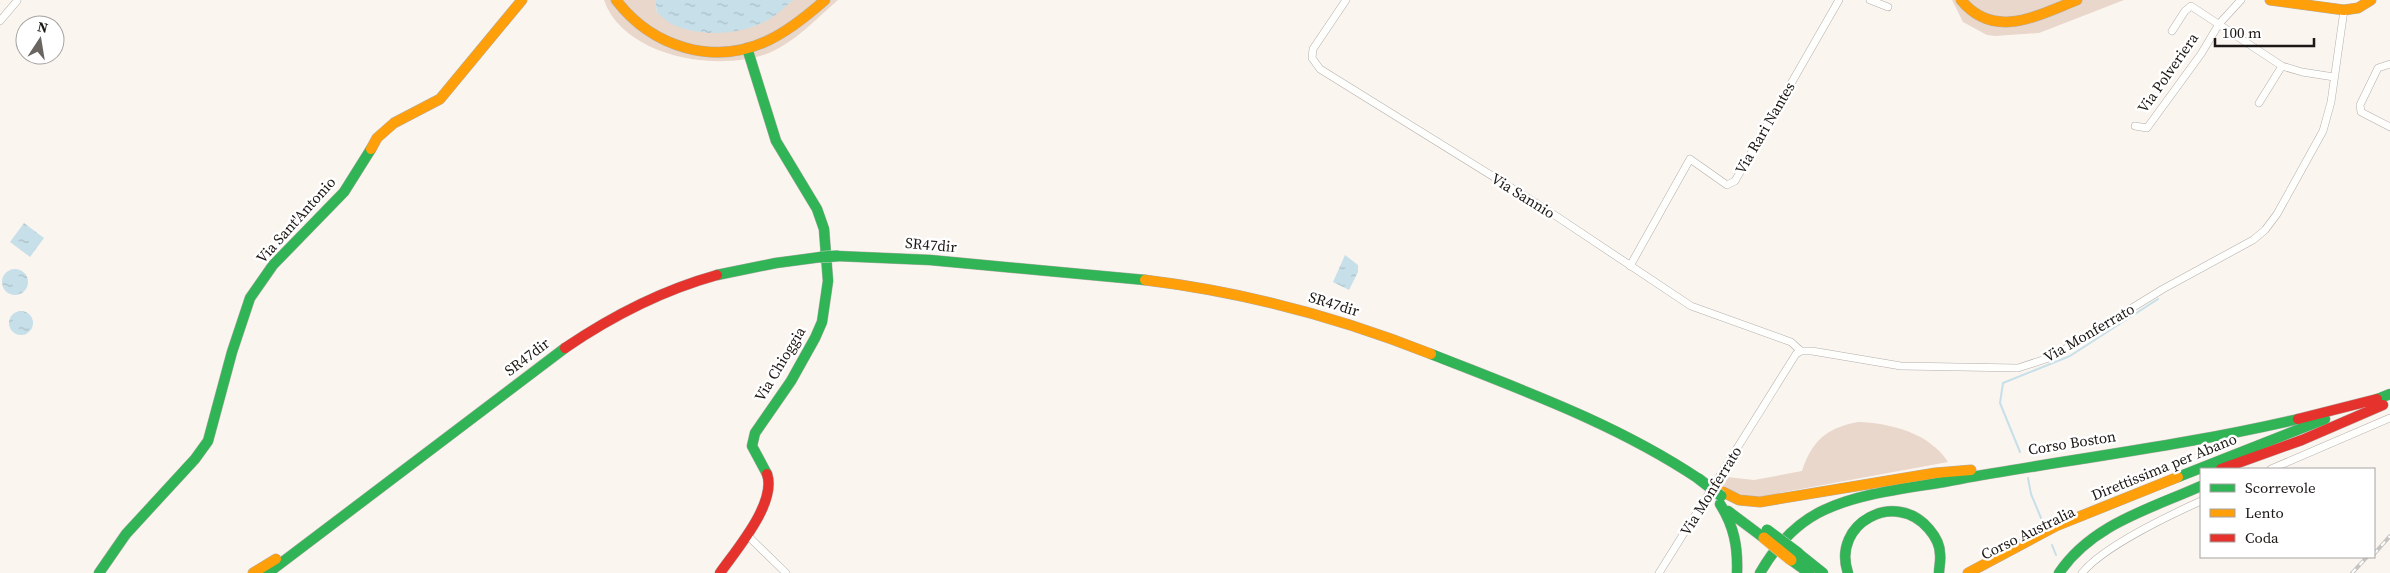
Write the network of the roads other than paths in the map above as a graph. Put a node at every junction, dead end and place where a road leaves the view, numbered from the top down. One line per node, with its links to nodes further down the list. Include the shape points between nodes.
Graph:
1 (522, 0): 47 (main road, Via Sant'Antonio, via 440,99 394,123 377,138 344,192 272,265 250,298 208,441 195,460 120,541)
2 (616, 0): 18 (main road, via 644,30 669,44 690,49)
3 (825, 0): 18 (main road, via 777,36)
4 (1346, 0): 25 (street, Via Sannio, via 1314,49 1312,58 1320,69 1547,210)
5 (1839, 0): 25 (street, Via Rari Nantes, via 1732,185 1727,185 1690,159)
6 (1870, 0): 13 (street)
7 (1961, 0): 8 (main road, via 1976,18 1996,23 2024,19)
8 (2076, 0)
9 (2241, 0): 16 (street, Via Polveriera)
10 (2270, 0): 14 (main road)
11 (2371, 0): 14 (main road, via 2358,8)
12 (17, 1): 15 (street)
13 (1888, 6)
14 (2344, 10): 21 (street, Via Monferrato)
15 (0, 21)
16 (2219, 24): 17 (street, Via Polveriera, via 2191,6); 20 (street, Via Polveriera); 23 (street, Via Polveriera, via 2147,128)
17 (2172, 31)
18 (747, 48): 45 (main road, Via Chioggia, via 776,141 818,209 824,229 828,281 822,322 815,338 791,381 755,433 752,446 770,484 768,495)
19 (2390, 64): 24 (street, via 2378,68 2360,105 2362,112)
20 (2282, 66): 21 (street, Via Polveriera); 22 (street)
21 (2334, 77): 26 (street, Via Monferrato, via 2323,131 2265,230 2052,357 2018,368 1901,366)
22 (2259, 103)
23 (2135, 126)
24 (2390, 127)
25 (1630, 266): 26 (street, Via Sannio, via 1691,306 1791,342)
26 (1801, 351): 53 (street, Via Monferrato, via 1791,360)
27 (2390, 394): 28 (main road)
28 (2377, 399): 33 (main road, Corso Boston, via 2263,426); 34 (main road, Direttissima per Abano)
29 (2390, 402): 31 (main road)
30 (2390, 418): 37 (street)
31 (2302, 440): 35 (main road); 36 (main road)
32 (1654, 452): 40 (main road, SR47dir / SR47dir); 40 (main road, SR47dir / SR47dir, via 1665,463); 44 (main road, SR47dir / SR47dir, bridge, via 1607,427 1438,356 1275,302 1127,277 905,258 837,256 781,261 709,277 660,295 617,316 570,344)
33 (2036, 464): 42 (main road, via 1935,473 1760,502); 55 (main road, Corso Boston, via 1854,500 1824,510 1778,545)
34 (2203, 468)
35 (2224, 468)
36 (2240, 468)
37 (2273, 468)
38 (2200, 469): 60 (main road, Direttissima per Abano, via 2056,526)
39 (2200, 477): 61 (main road, Corso Australia, via 2053,536)
40 (1699, 480): 42 (main road, SR47dir / SR47dir)
41 (2200, 486): 62 (main road, via 2099,535 2080,547)
42 (1720, 498): 46 (main road, SR47dir, bridge); 54 (main road, via 1734,528 1738,549)
43 (2200, 502): 63 (street, via 2117,545)
44 (321, 532): 48 (main road); 49 (main road, SR47dir / SR47dir); 50 (main road)
45 (747, 535): 51 (main road, Via Chioggia); 52 (street)
46 (1794, 556): 56 (main road, SR47dir); 57 (main road, SR47dir)
47 (99, 573)
48 (253, 573)
49 (268, 573)
50 (277, 573)
51 (720, 573)
52 (786, 573)
53 (1659, 573)
54 (1737, 573)
55 (1760, 573)
56 (1809, 573)
57 (1823, 573)
58 (1848, 573): 59 (main road, via 1846,549 1853,532 1872,515 1892,511 1911,515 1930,529 1940,548)
59 (1939, 573)
60 (1968, 573)
61 (1980, 573)
62 (2059, 573)
63 (2082, 573)

